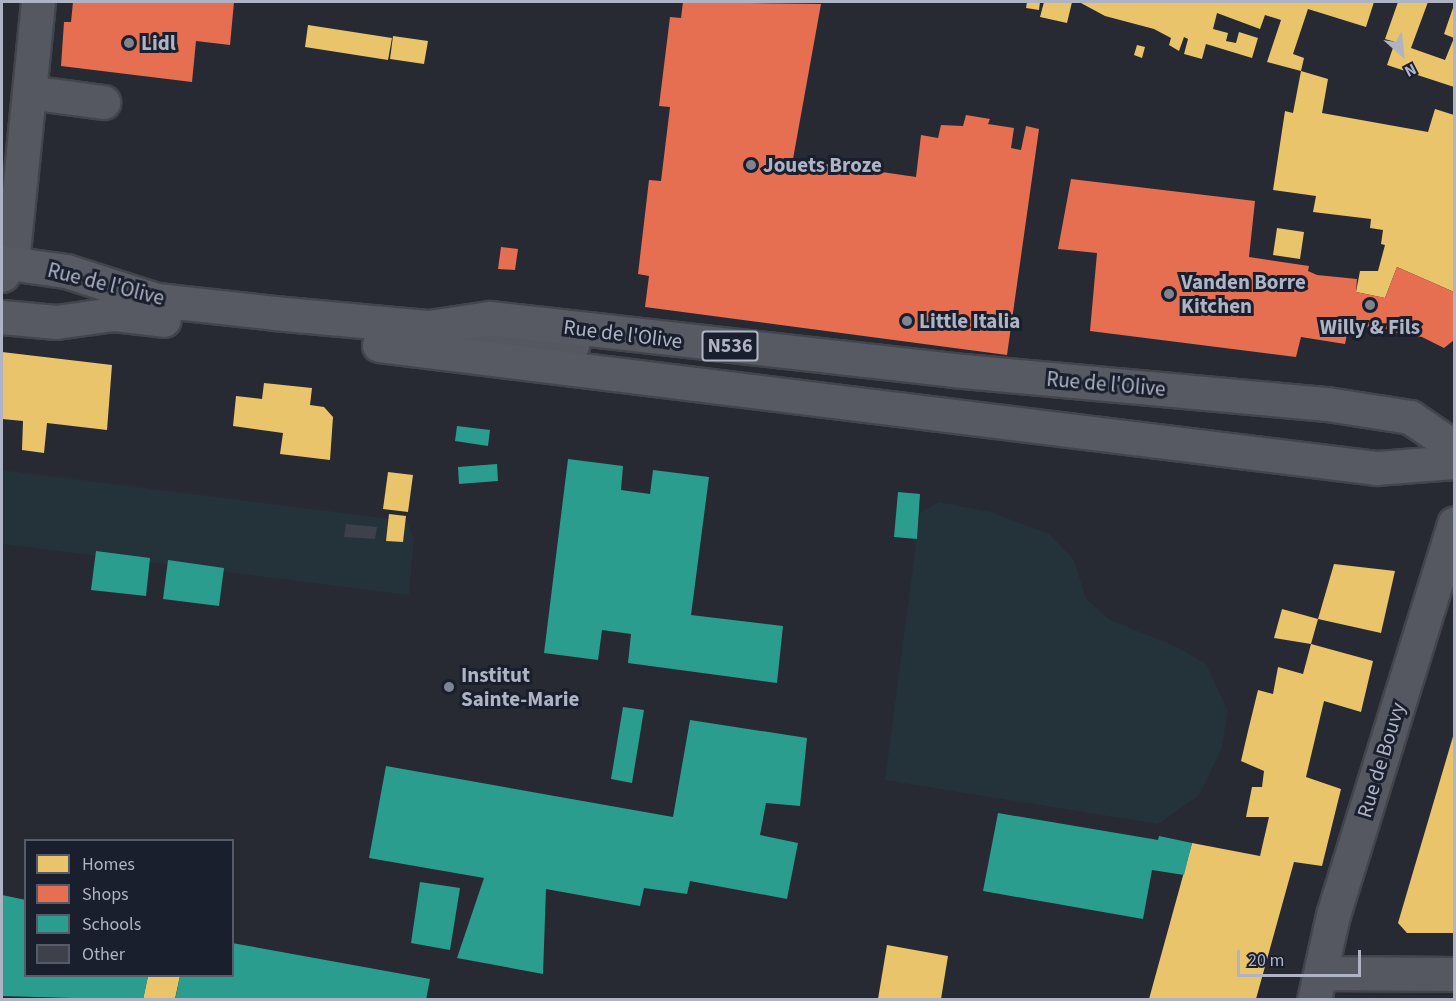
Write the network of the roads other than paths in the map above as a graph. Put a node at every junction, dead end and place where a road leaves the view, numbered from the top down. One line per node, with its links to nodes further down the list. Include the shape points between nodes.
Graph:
1 (38, 2): 2 (street)
2 (29, 92): 3 (street); 4 (street)
3 (103, 102)
4 (5, 266): 6 (main road, Rue de l'Olive / N536, via 66,271 158,300 429,327 490,318)
5 (2, 317): 7 (main road, Rue de l'Olive / N536, via 56,322 114,314)
6 (573, 329): 7 (street, via 572,345 549,346 491,337); 8 (main road, Rue de l'Olive / N536, via 1327,404 1410,417)
7 (403, 348): 9 (main road, Rue de l'Olive / N536, via 1377,468)
8 (1455, 447)
9 (1455, 462)
10 (1455, 523): 12 (street, Rue de Bouvy, via 1333,915)
11 (1455, 974): 12 (street)
12 (1317, 986)

